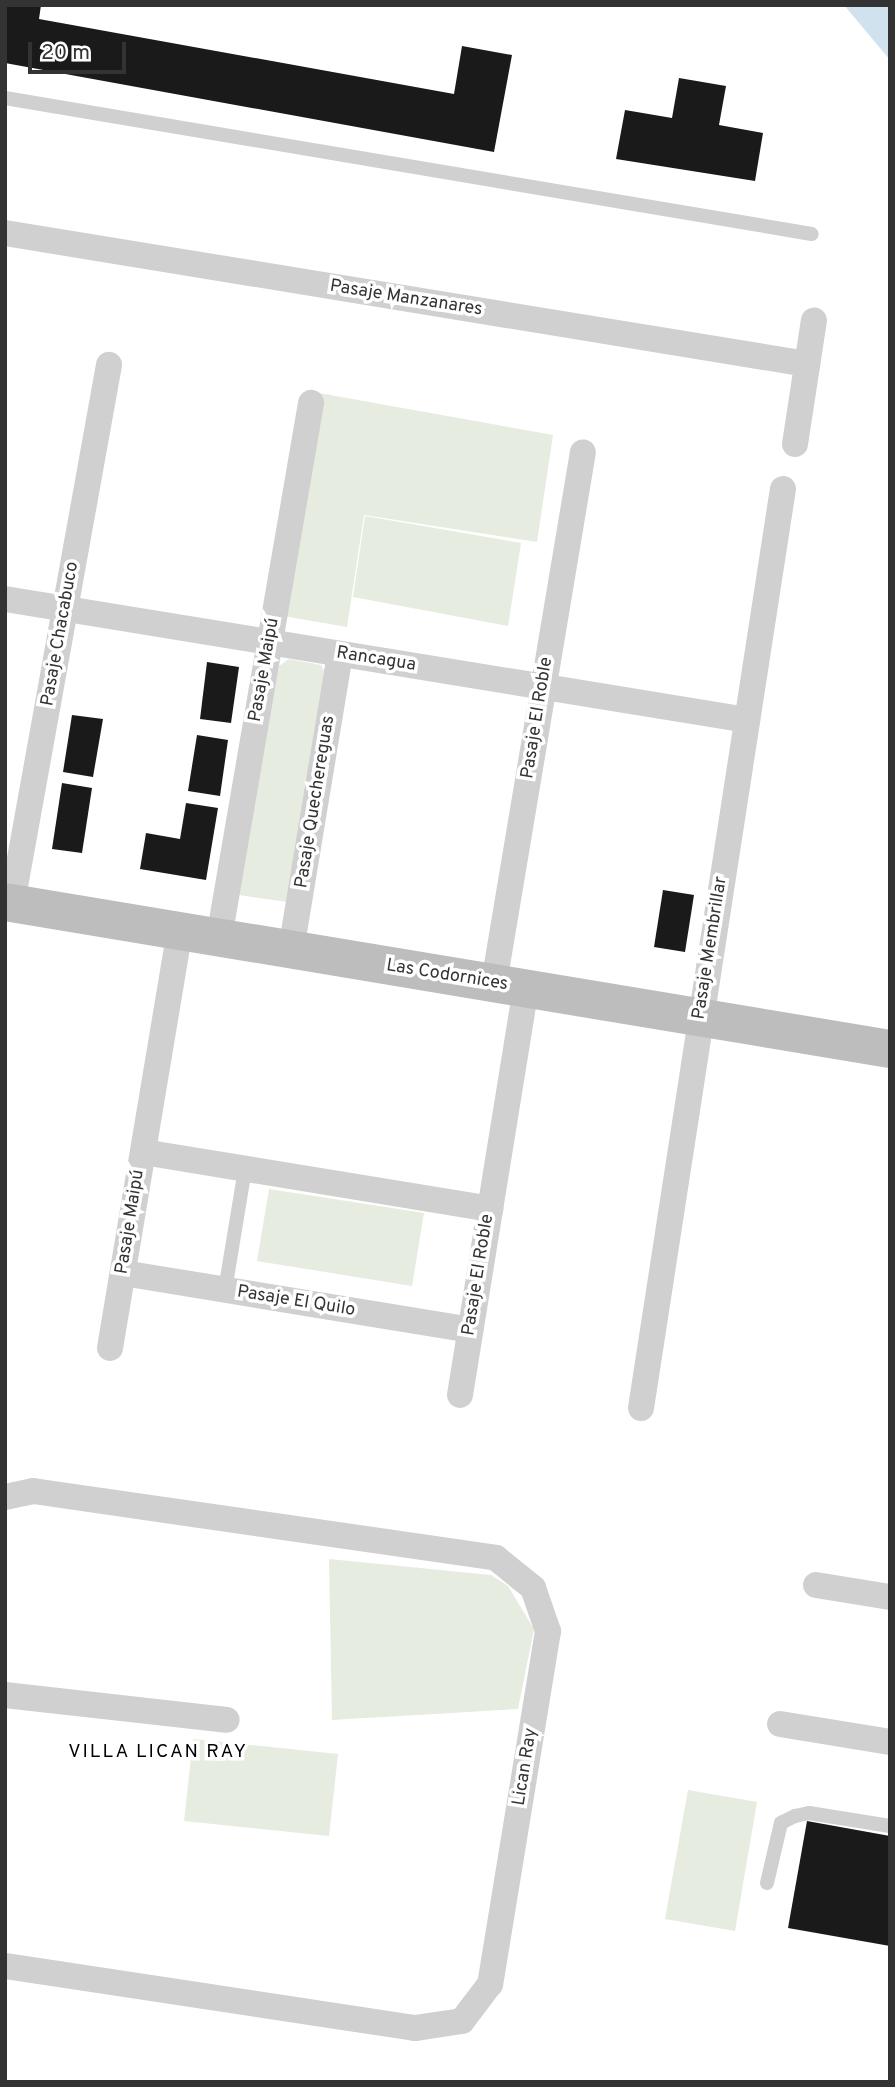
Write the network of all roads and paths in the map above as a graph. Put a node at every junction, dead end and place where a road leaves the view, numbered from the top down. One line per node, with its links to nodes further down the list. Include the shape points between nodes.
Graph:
1 (5, 98): 3 (lane)
2 (5, 233): 5 (street, Pasaje Manzanares)
3 (812, 234)
4 (814, 320): 5 (street)
5 (807, 364): 8 (street)
6 (109, 365): 12 (street, Pasaje Chacabuco)
7 (311, 403): 13 (street, Pasaje Maipú)
8 (795, 443)
9 (583, 452): 15 (street, Pasaje El Roble)
10 (783, 489): 16 (street, Pasaje Membrillar)
11 (5, 599): 12 (street, Rancagua)
12 (65, 609): 13 (street, Rancagua); 17 (street, Pasaje Chacabuco)
13 (270, 642): 14 (street, Rancagua); 19 (street, Pasaje Maipú)
14 (340, 654): 15 (street, Rancagua); 20 (street, Pasaje Quechereguas)
15 (543, 687): 16 (street, Rancagua); 21 (street, Pasaje El Roble)
16 (747, 720): 22 (street, Pasaje Membrillar)
17 (9, 903): 18 (street, Las Codornices)
18 (180, 931): 19 (street, Las Codornices); 24 (street, Pasaje Maipú)
19 (219, 938): 20 (street, Las Codornices)
20 (291, 950): 21 (street, Las Codornices)
21 (510, 986): 22 (street, Las Codornices); 26 (street, Pasaje El Roble)
22 (700, 1017): 23 (street, Las Codornices); 32 (street, Pasaje Membrillar)
23 (890, 1049)
24 (143, 1153): 25 (street); 27 (street, Pasaje Maipú)
25 (245, 1169): 26 (street); 28 (lane)
26 (490, 1209): 29 (street, Pasaje El Roble)
27 (123, 1273): 28 (street, Pasaje El Quilo); 30 (street, Pasaje Maipú)
28 (225, 1290): 29 (street, Pasaje El Quilo)
29 (470, 1330): 31 (street, Pasaje El Roble)
30 (110, 1348)
31 (460, 1395)
32 (641, 1408)
33 (5, 1497): 42 (street, Lican Ray, via 33,1491 496,1558 533,1588 548,1632 490,1984 462,2021 415,2028)
34 (816, 1585): 35 (street)
35 (890, 1597)
36 (5, 1695): 37 (street)
37 (227, 1720)
38 (780, 1724): 39 (street)
39 (890, 1742)
40 (890, 1826): 41 (lane, via 809,1813 795,1816 781,1823)
41 (767, 1883)
42 (5, 1966)

